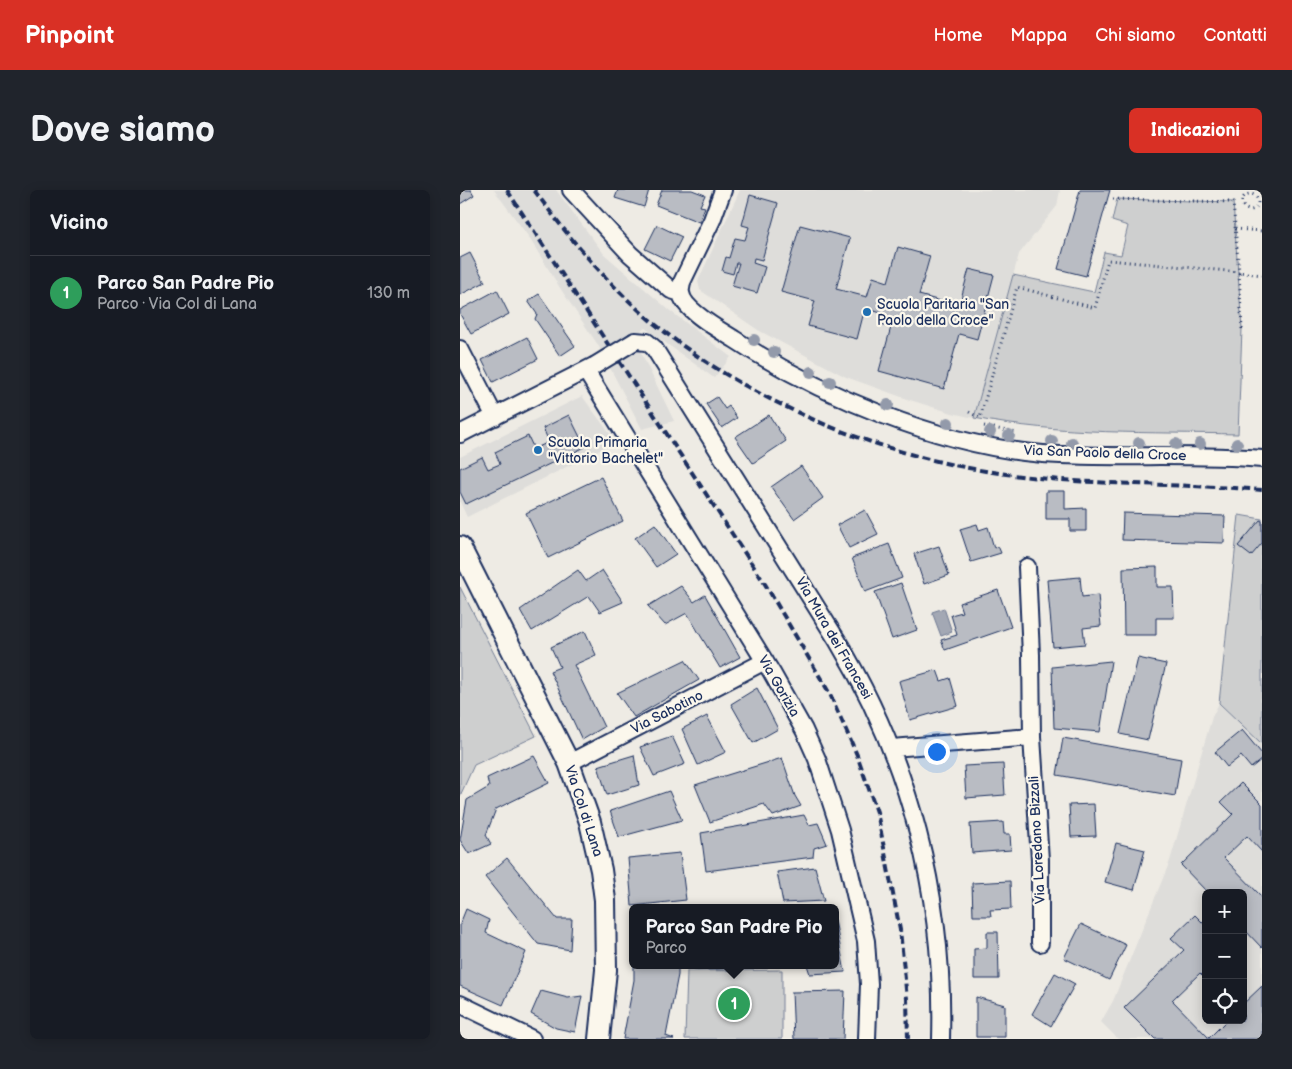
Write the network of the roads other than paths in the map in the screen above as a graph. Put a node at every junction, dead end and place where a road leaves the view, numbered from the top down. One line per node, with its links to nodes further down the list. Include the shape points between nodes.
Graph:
1 (571, 190): 3 (street, via 630,254 671,290)
2 (723, 190): 3 (street, via 682,282)
3 (681, 293): 8 (street, Via San Paolo della Croce, via 695,312 776,364 860,406 946,435 1041,453)
4 (460, 349): 6 (street)
5 (590, 369): 6 (street, Via Mura dei Francesi); 11 (street, Via Gorizia); 13 (street, Via Mura dei Francesi, bridge, via 635,341 651,344 844,651)
6 (495, 417): 7 (street, Via Mura dei Francesi)
7 (460, 434)
8 (1262, 460)
9 (460, 547): 14 (street, Via Col di Lana)
10 (1027, 567): 12 (street, Via Loredano Bizzali)
11 (765, 661): 14 (street, Via Sabotino); 19 (street, Via Gorizia, via 810,744 840,830 867,954)
12 (1032, 737): 13 (street); 15 (street, Via Loredano Bizzali, via 1040,860)
13 (892, 748): 20 (street, Via Mura dei Francesi, via 910,799 930,885 941,977)
14 (569, 763): 18 (street, Via Col di Lana, via 590,822 604,889 606,970)
15 (1040, 943)
16 (460, 1004): 17 (street)
17 (532, 1039)
18 (599, 1039)
19 (867, 1039)
20 (941, 1039)

